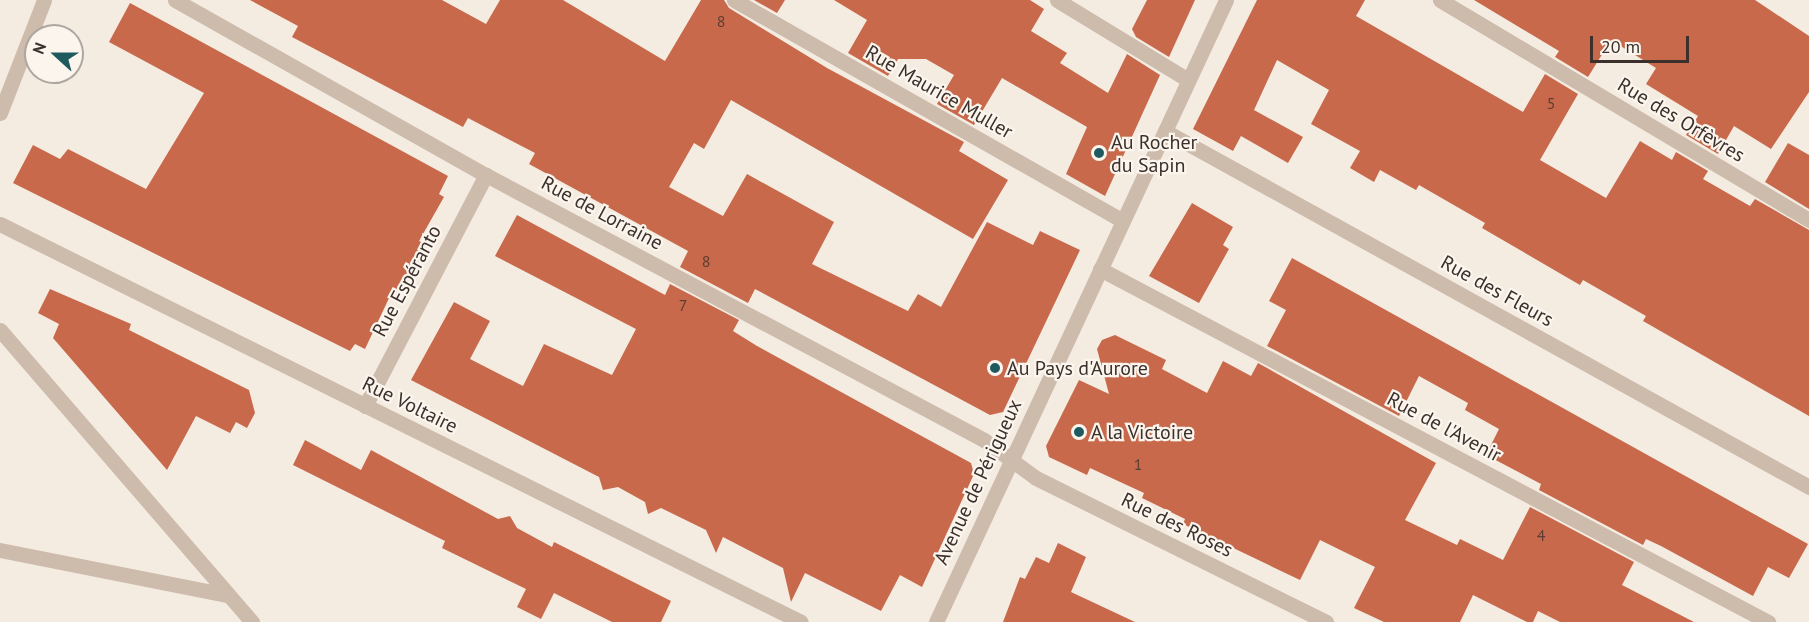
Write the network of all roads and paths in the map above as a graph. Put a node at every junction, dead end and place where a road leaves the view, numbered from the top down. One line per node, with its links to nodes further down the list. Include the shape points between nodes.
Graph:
1 (44, 0): 8 (street)
2 (175, 0): 10 (street, Rue de Lorraine)
3 (734, 0): 12 (street, Rue Maurice Muller)
4 (1058, 0): 7 (street)
5 (1226, 0): 7 (street, Avenue de Périgueux)
6 (1440, 0): 11 (street, Rue des Orfèvres)
7 (1188, 80): 9 (street, Avenue de Périgueux)
8 (0, 113)
9 (1165, 131): 12 (street, Avenue de Périgueux); 18 (street, Rue des Fleurs)
10 (486, 175): 16 (street, Rue Espéranto); 17 (street, Rue de Lorraine, via 973,435)
11 (1809, 220)
12 (1123, 221): 14 (street, Avenue de Périgueux)
13 (0, 224): 16 (street, Rue Voltaire)
14 (1100, 269): 17 (street, Avenue de Périgueux); 25 (street, Rue de l'Avenir)
15 (0, 330): 20 (street)
16 (365, 406): 22 (street, Rue Voltaire)
17 (1011, 460): 23 (street, Avenue de Périgueux); 24 (street, Rue des Roses, via 1036,478)
18 (1809, 487)
19 (0, 550): 20 (street)
20 (228, 595): 21 (street)
21 (252, 622)
22 (801, 622)
23 (936, 622)
24 (1326, 622)
25 (1768, 622)

